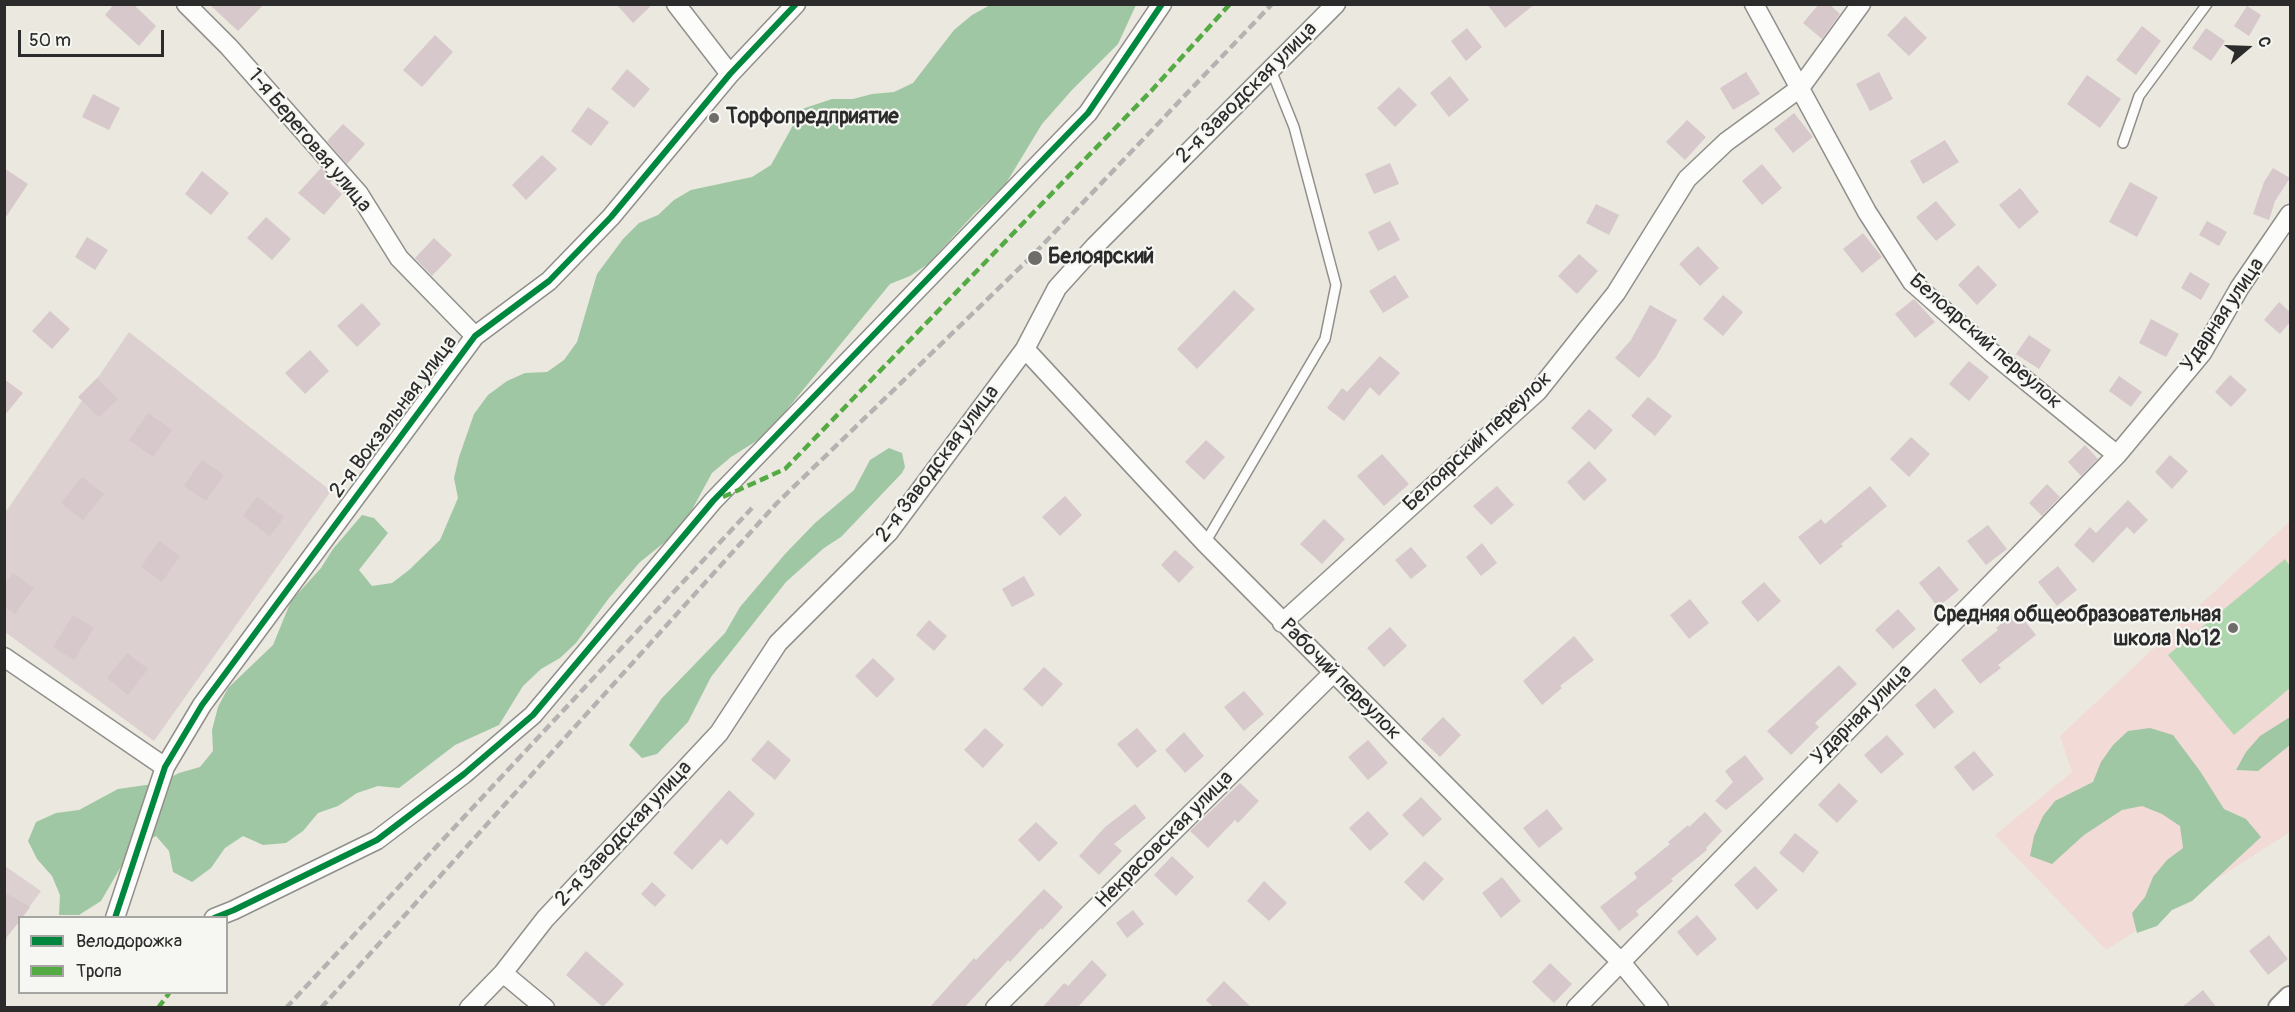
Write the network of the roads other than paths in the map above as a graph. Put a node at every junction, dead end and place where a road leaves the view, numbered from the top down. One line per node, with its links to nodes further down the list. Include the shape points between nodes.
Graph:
1 (186, 4): 14 (street, 1-я Береговая улица, via 359,194 399,258)
2 (676, 4): 10 (street)
3 (796, 4): 10 (street, 2-я Вокзальная улица)
4 (1162, 4): 23 (street, via 1088,113 712,501 533,714 464,774 377,840)
5 (1335, 4): 9 (street, 2-я Заводская улица)
6 (1754, 4): 11 (street)
7 (1861, 4): 11 (street, Белоярский переулок)
8 (2207, 4): 12 (lane, via 2139,96)
9 (1271, 70): 15 (street, 2-я Заводская улица, via 1057,288); 17 (lane, via 1294,127 1336,285 1325,339)
10 (730, 74): 14 (street, 2-я Вокзальная улица, via 611,217 549,281)
11 (1800, 88): 16 (street, Белоярский переулок, via 1867,212 1912,282); 18 (street, Белоярский переулок, via 1726,142 1687,179 1616,292 1538,391)
12 (2123, 143)
13 (2290, 214): 16 (street, Ударная улица, via 2240,287 2202,353)
14 (475, 336): 21 (street, 2-я Вокзальная улица, via 202,705)
15 (1025, 349): 17 (street, Рабочий переулок); 25 (street, 2-я Заводская улица, via 889,532 778,643 718,733 545,920)
16 (2117, 455): 24 (street, Ударная улица)
17 (1205, 543): 18 (street, Рабочий переулок)
18 (1282, 623): 20 (street, Рабочий переулок)
19 (4, 657): 21 (street)
20 (1334, 672): 24 (street, Рабочий переулок); 29 (street, Некрасовская улица)
21 (165, 767): 22 (street, 2-я Вокзальная улица)
22 (117, 916)
23 (219, 916)
24 (1620, 961): 30 (street, Ударная улица); 31 (street, Рабочий переулок)
25 (504, 972): 27 (street, 2-я Заводская улица); 28 (street)
26 (2290, 998): 32 (street)
27 (469, 1008)
28 (545, 1008)
29 (995, 1008)
30 (1576, 1008)
31 (1659, 1008)
32 (2280, 1008)

